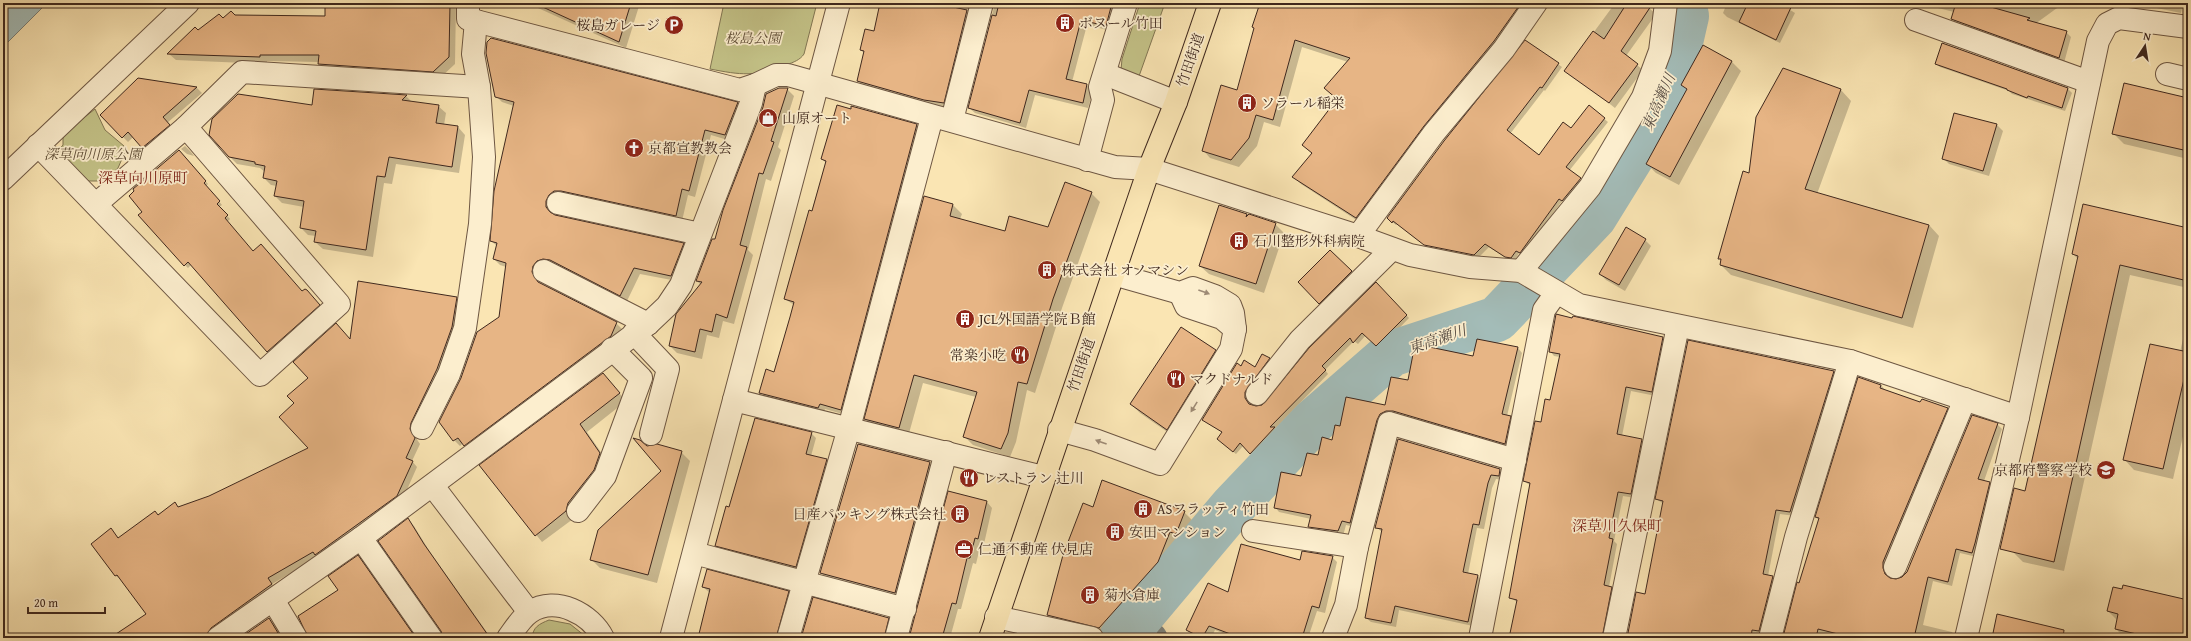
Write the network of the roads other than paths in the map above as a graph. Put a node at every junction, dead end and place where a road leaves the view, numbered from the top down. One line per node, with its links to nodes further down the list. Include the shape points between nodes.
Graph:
1 (188, 3): 22 (street)
2 (840, 3): 16 (street)
3 (982, 3): 20 (street)
4 (1126, 3): 12 (street)
5 (1210, 3): 19 (highway, 竹田街道)
6 (1536, 3): 29 (street, via 1482,77 1434,133)
7 (1666, 3): 32 (street, via 1660,51 1643,97 1590,187)
8 (2113, 10): 11 (street); 15 (street, via 2098,41)
9 (472, 12): 17 (street, via 740,90); 18 (street, via 473,54)
10 (1916, 20): 15 (street)
11 (2188, 26)
12 (1105, 74): 19 (street); 23 (street, via 1100,87 1104,100)
13 (2167, 74): 14 (street)
14 (2188, 79)
15 (2089, 82): 42 (street)
16 (817, 85): 17 (street, via 788,75 776,75); 20 (street); 41 (street)
17 (755, 86): 28 (street, via 751,103)
18 (479, 87): 21 (street, via 242,72); 43 (street, via 484,157 480,224 465,328 449,374)
19 (1176, 102): 24 (highway, 竹田街道)
20 (942, 118): 23 (street); 44 (street)
21 (186, 127): 27 (street); 27 (street, via 339,304 260,375)
22 (38, 145): 25 (street); 27 (street)
23 (1087, 160): 24 (street, via 1116,167)
24 (1149, 169): 29 (street); 33 (highway, 竹田街道)
25 (3, 179)
26 (558, 202): 28 (street)
27 (96, 204)
28 (700, 234): 36 (street, via 681,285 667,306)
29 (1358, 236): 30 (street)
30 (1392, 249): 32 (street, via 1470,267); 39 (street, via 1300,340)
31 (544, 271): 36 (street)
32 (1521, 271): 34 (street)
33 (1112, 274): 45 (highway, 竹田街道); 45 (street, one-way to 45, via 1180,293 1193,288 1230,305 1235,329 1231,349 1160,464 1095,440)
34 (1556, 293): 35 (street, via 1579,305); 48 (street, via 1544,310)
35 (1678, 326): 38 (street); 74 (street)
36 (641, 328): 37 (street); 46 (street, via 668,369)
37 (612, 350): 51 (street, via 641,378 605,476); 53 (street)
38 (1850, 361): 40 (street); 75 (street, via 1796,537)
39 (1257, 394)
40 (1965, 399): 42 (street); 56 (street)
41 (734, 400): 44 (street); 55 (street)
42 (2018, 417): 76 (street)
43 (422, 428)
44 (849, 428): 47 (street); 57 (street)
45 (1059, 430): 49 (highway, 竹田街道)
46 (651, 434)
47 (946, 452): 49 (street); 59 (street)
48 (1514, 460): 54 (street, via 1389,423); 73 (street)
49 (1043, 477): 61 (highway, 竹田街道)
50 (439, 494): 60 (street)
51 (578, 511)
52 (1252, 531): 54 (street)
53 (361, 538): 58 (street); 66 (street)
54 (1357, 547): 72 (street, via 1346,605)
55 (694, 553): 57 (street); 67 (street)
56 (1895, 567)
57 (803, 582): 59 (street); 68 (street)
58 (273, 600): 64 (street); 65 (street)
59 (905, 609): 69 (street)
60 (530, 612): 62 (street); 63 (street, via 553,606 575,610 598,628)
61 (996, 617): 70 (highway, 竹田街道); 71 (street)
62 (513, 636)
63 (602, 637)
64 (218, 638)
65 (296, 638)
66 (431, 638)
67 (671, 638)
68 (788, 638)
69 (896, 638)
70 (990, 638)
71 (1092, 638)
72 (1333, 638)
73 (1480, 638)
74 (1614, 638)
75 (1770, 638)
76 (1966, 638)

